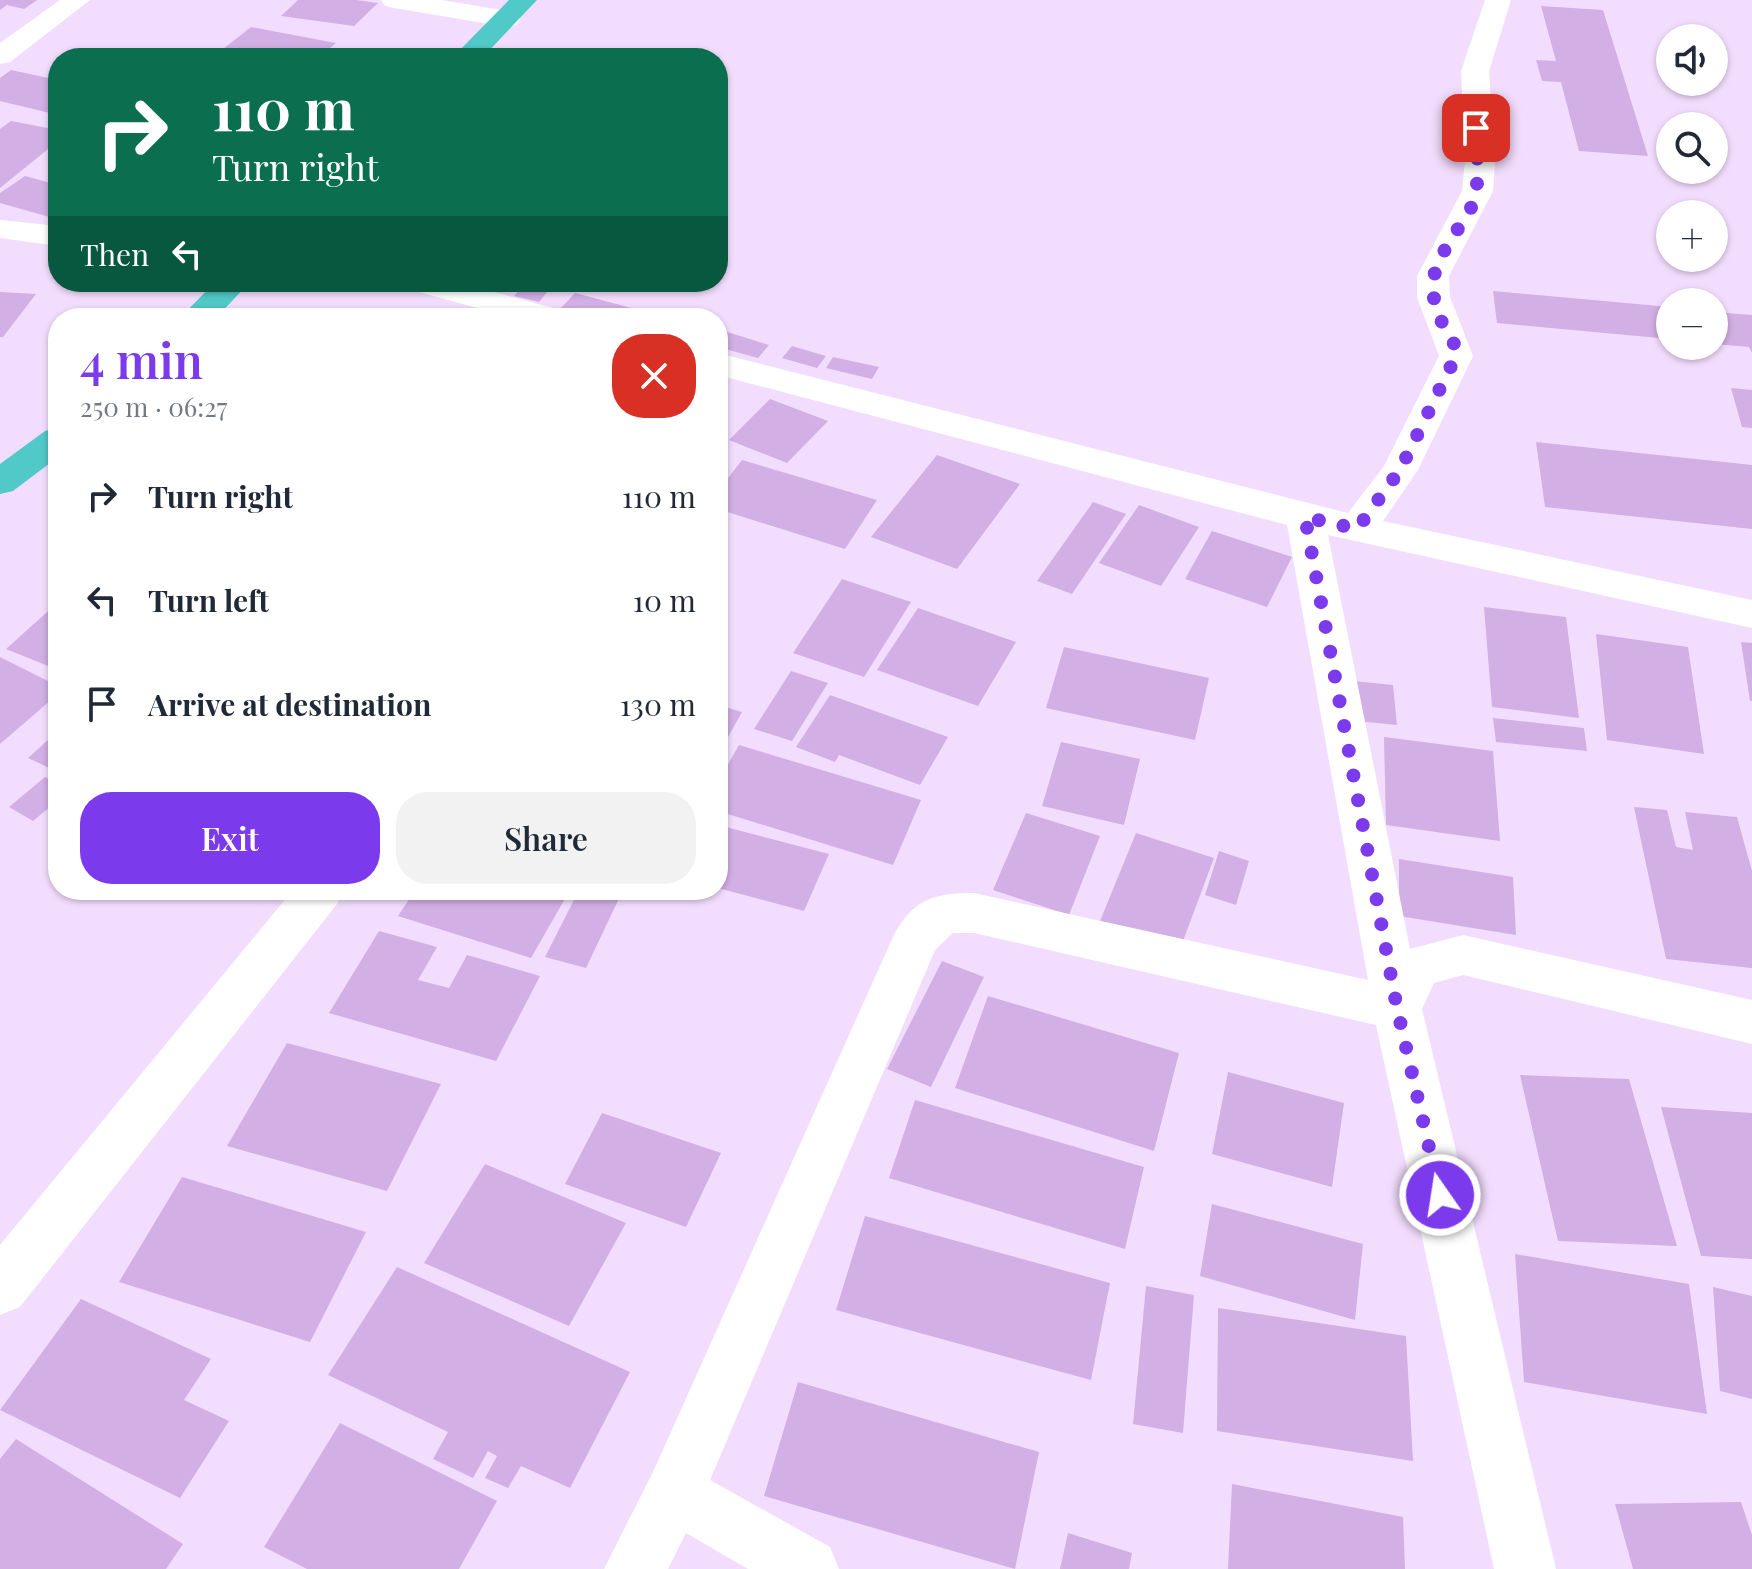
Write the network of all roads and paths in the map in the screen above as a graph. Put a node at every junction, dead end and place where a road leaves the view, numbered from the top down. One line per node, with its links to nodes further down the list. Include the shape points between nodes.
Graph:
1 (77, 0): 6 (street)
2 (394, 0): 4 (street)
3 (1498, 0): 17 (street, via 1474,79 1474,203 1438,261 1432,284 1436,313 1453,339 1456,356 1400,470)
4 (515, 9): 5 (highway)
5 (476, 48)
6 (0, 56)
7 (0, 229): 8 (street)
8 (48, 235)
9 (224, 292): 11 (highway)
10 (457, 292): 12 (street)
11 (207, 308)
12 (515, 308)
13 (728, 378): 16 (street)
14 (48, 446): 15 (highway)
15 (0, 482)
16 (1305, 517): 17 (street); 20 (street)
17 (1357, 529): 18 (street)
18 (1752, 614)
19 (313, 900): 22 (street)
20 (1397, 1008): 21 (street, via 1418,967 1463,955); 23 (street, via 974,913 942,913 917,937); 26 (street)
21 (1752, 1022)
22 (0, 1288)
23 (674, 1493): 24 (street); 25 (street)
24 (635, 1569)
25 (808, 1569)
26 (1525, 1569)

